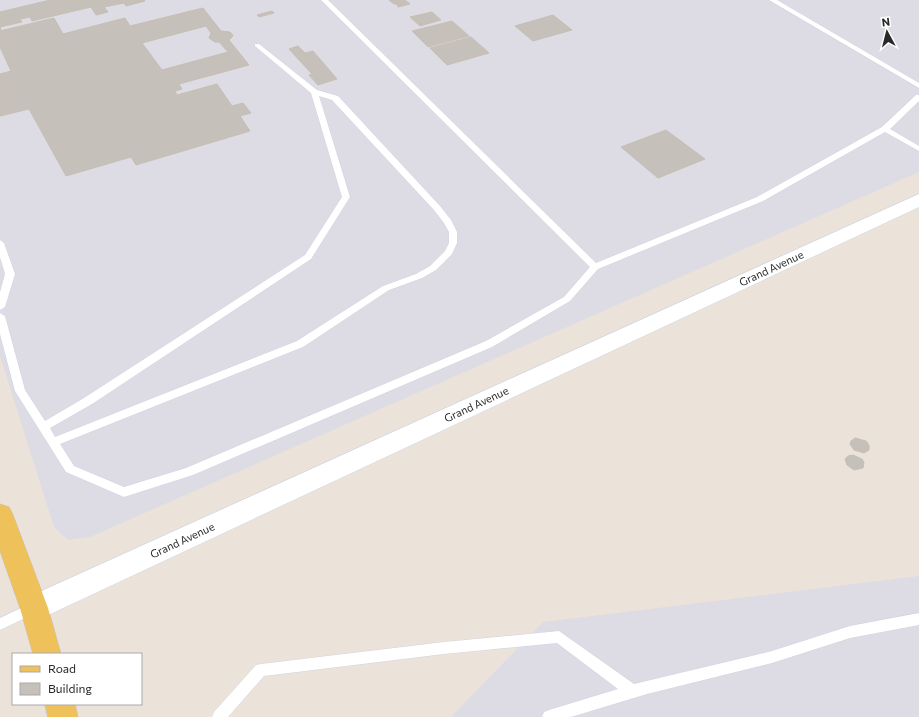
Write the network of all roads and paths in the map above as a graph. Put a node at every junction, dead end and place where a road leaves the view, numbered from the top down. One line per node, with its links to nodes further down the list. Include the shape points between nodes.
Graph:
1 (324, 0): 11 (lane)
2 (772, 0): 4 (lane)
3 (257, 45): 5 (lane)
4 (919, 86)
5 (314, 92): 14 (lane, via 346,197 308,257 88,401); 15 (lane, via 335,98 437,208 452,232 453,242 449,252 433,268 386,288 300,344)
6 (919, 97): 7 (lane)
7 (885, 129): 8 (lane); 11 (lane, via 760,199)
8 (919, 149)
9 (919, 200): 17 (main road, Grand Avenue)
10 (0, 243): 12 (lane, via 10,274)
11 (595, 268): 15 (lane, via 567,299 489,344 190,472 124,492 70,469)
12 (0, 308)
13 (0, 316): 14 (lane, via 20,391)
14 (43, 427): 15 (lane)
15 (53, 442)
16 (0, 515): 17 (main road)
17 (34, 608): 19 (lane); 20 (main road)
18 (919, 619): 21 (lane, via 850,632 772,657)
19 (0, 624)
20 (47, 653)
21 (633, 692): 24 (lane, via 559,637 261,670); 25 (lane)
22 (60, 705): 23 (main road)
23 (63, 717)
24 (219, 717)
25 (549, 717)

